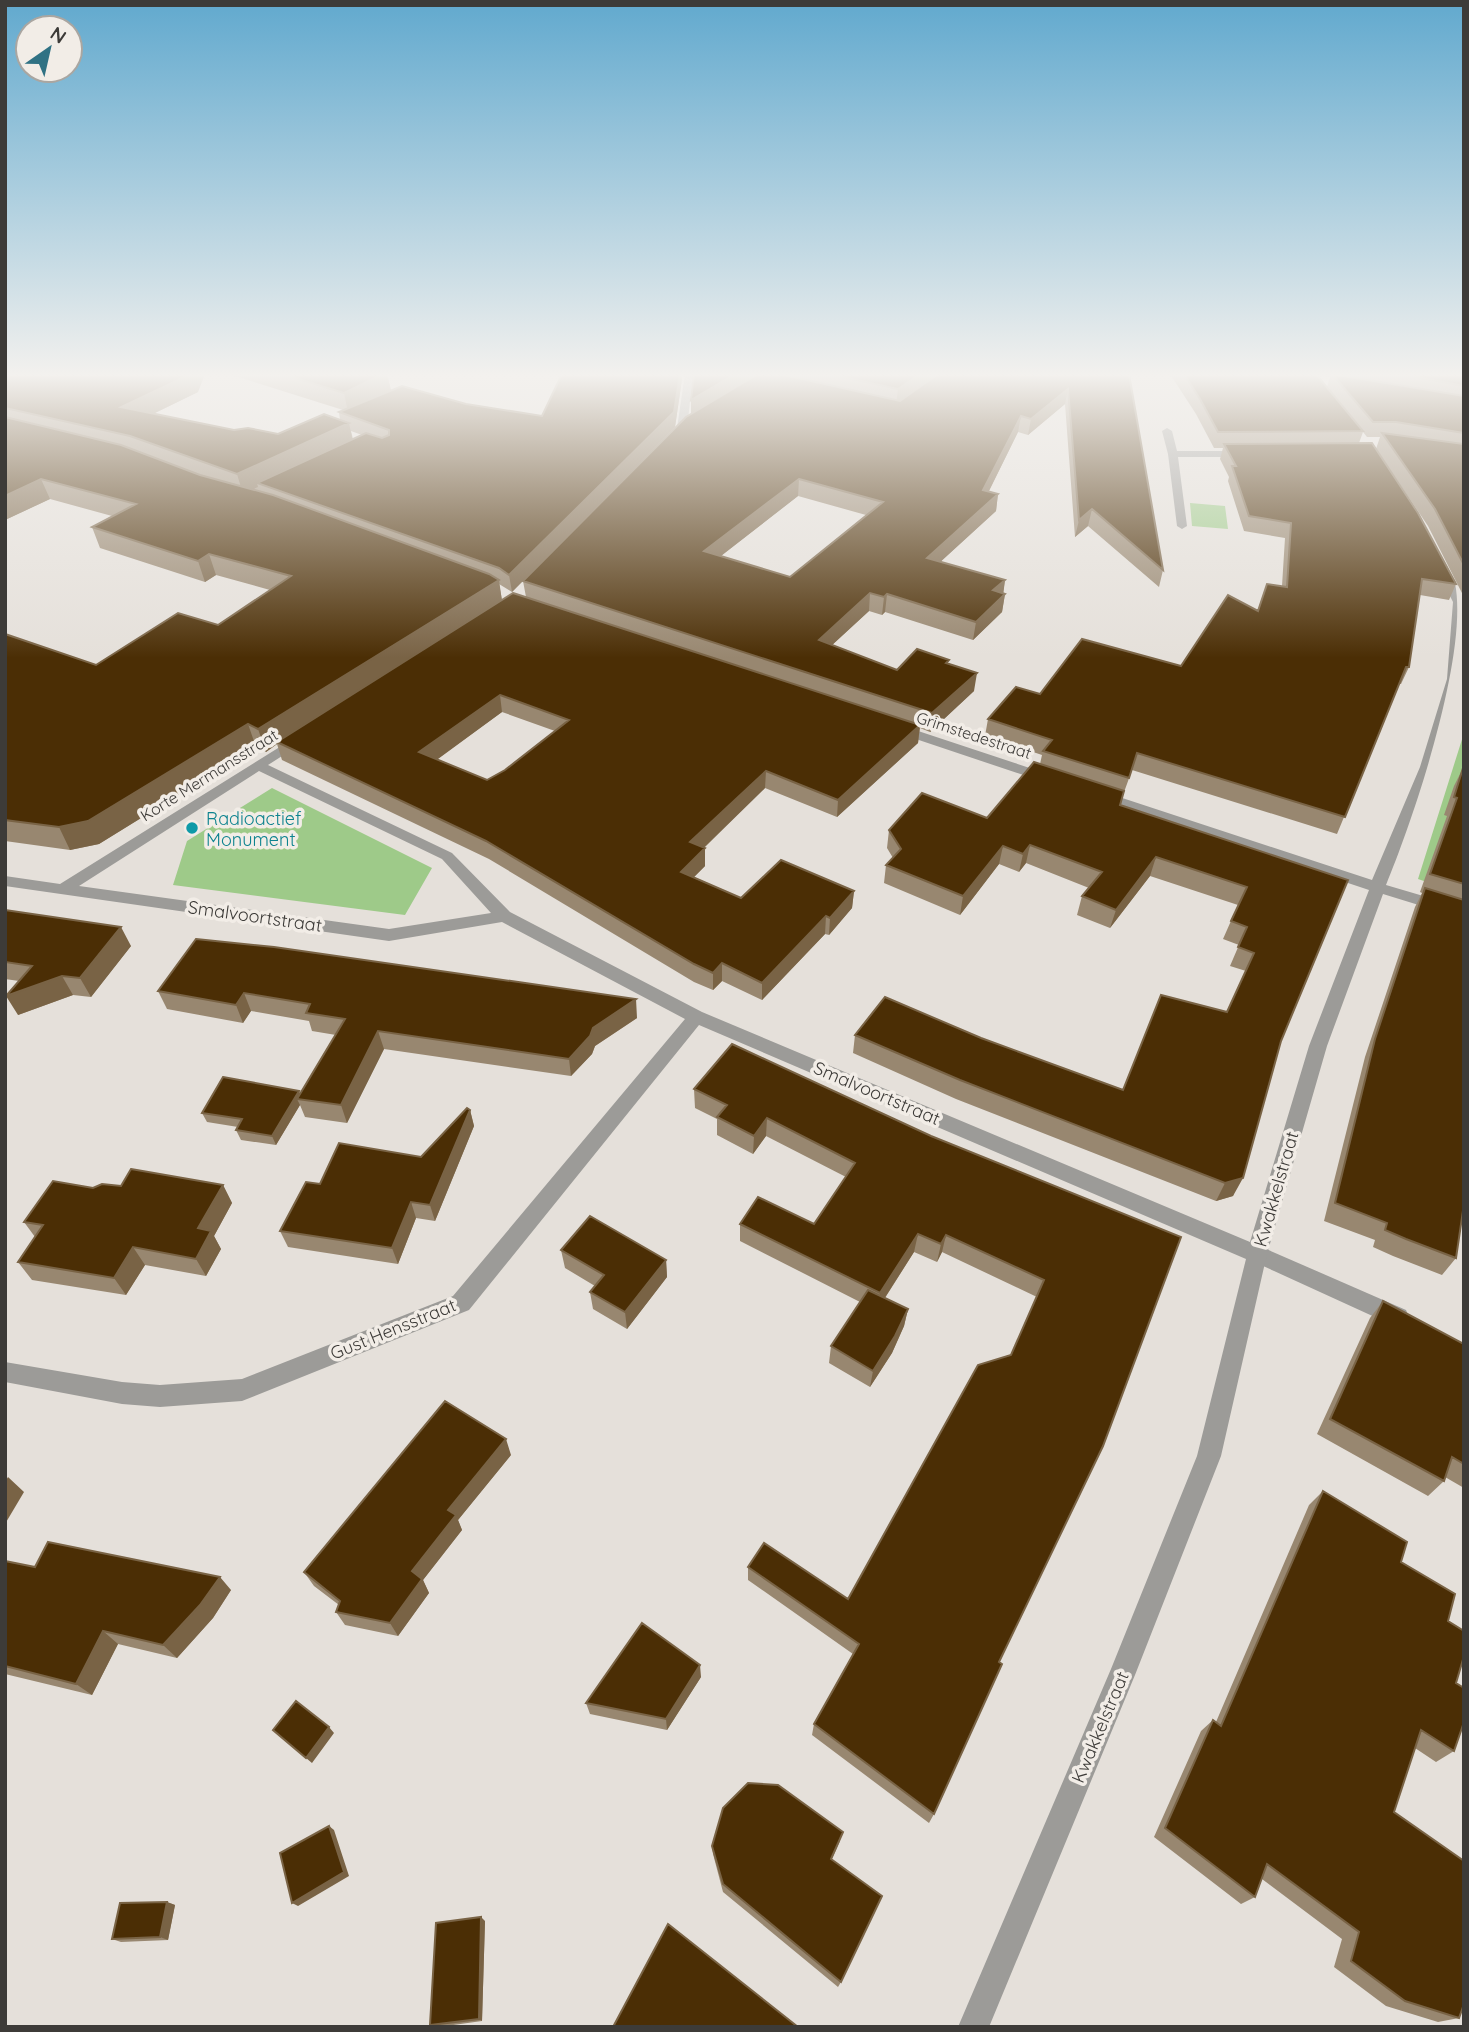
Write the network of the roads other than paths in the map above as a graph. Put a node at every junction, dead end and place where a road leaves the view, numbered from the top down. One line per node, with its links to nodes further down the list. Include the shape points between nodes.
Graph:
1 (1175, 469): 2 (street)
2 (1182, 526)
3 (1437, 559): 8 (street, Kwakkelstraat, via 1459,602 1454,679 1427,766)
4 (883, 724): 8 (street, Grimstedestraat)
5 (316, 728): 6 (street, Korte Mermansstraat)
6 (258, 765): 9 (street, Korte Mermansstraat); 11 (street, Smalvoortstraat, via 447,856)
7 (5, 881): 9 (street, Smalvoortstraat)
8 (1378, 886): 10 (street, Grimstedestraat); 13 (street, Kwakkelstraat, via 1318,1046)
9 (63, 889): 11 (street, Smalvoortstraat, via 389,935)
10 (1464, 914)
11 (504, 916): 12 (street, Smalvoortstraat)
12 (696, 1017): 13 (street, Smalvoortstraat); 15 (street, Gust Hensstraat, via 461,1303 242,1390 160,1396)
13 (1257, 1254): 14 (street, Smalvoortstraat); 16 (street, Kwakkelstraat, via 1209,1456)
14 (1416, 1325)
15 (5, 1372)
16 (973, 2027)

